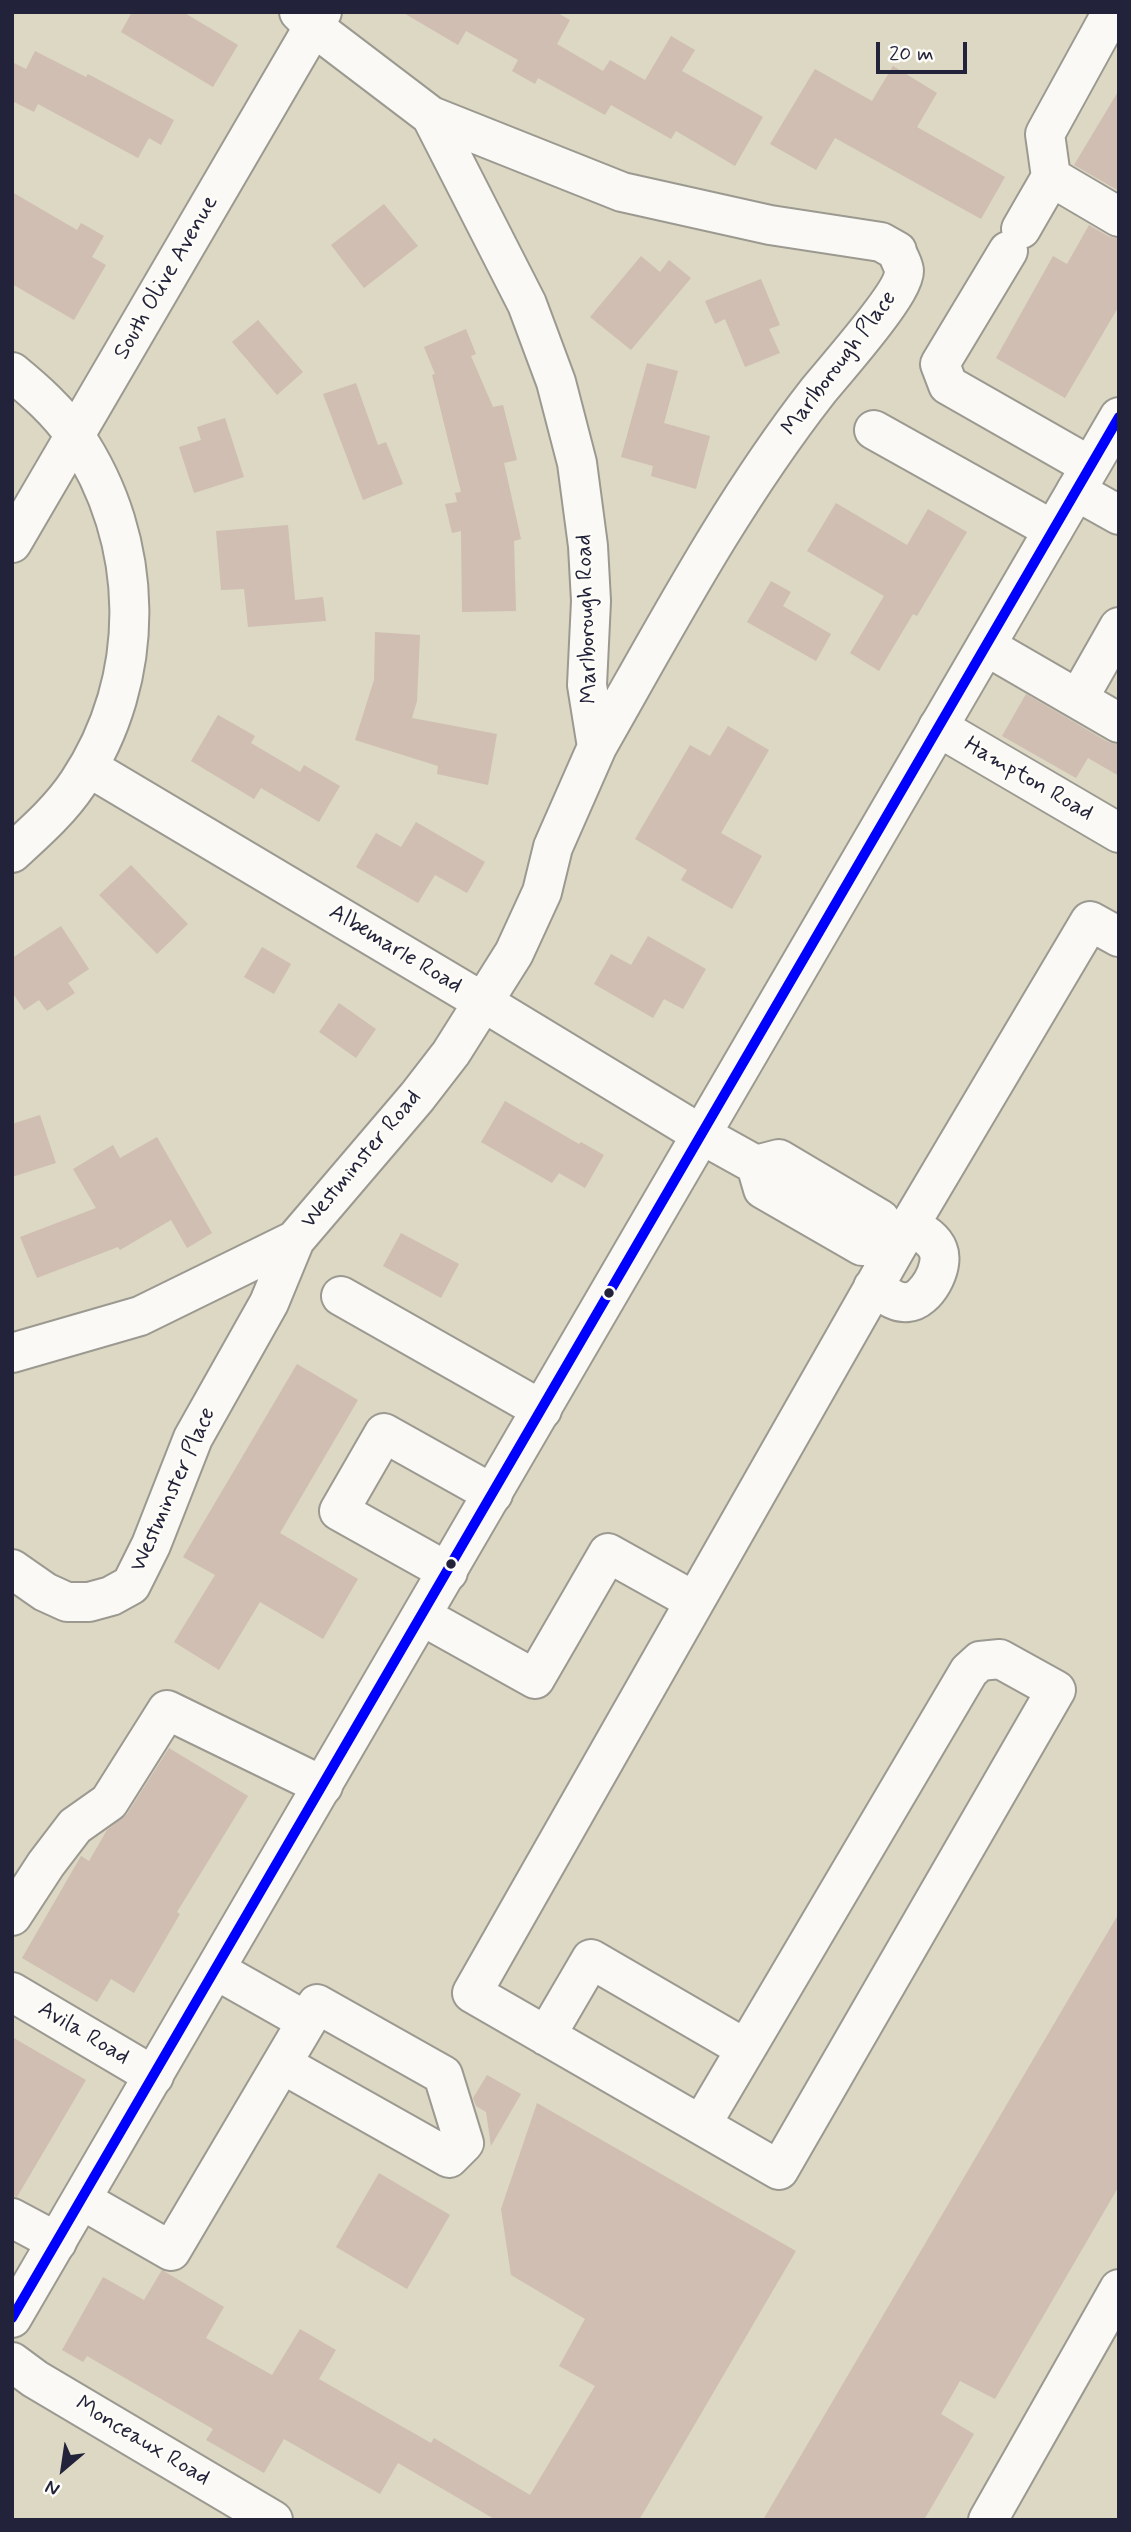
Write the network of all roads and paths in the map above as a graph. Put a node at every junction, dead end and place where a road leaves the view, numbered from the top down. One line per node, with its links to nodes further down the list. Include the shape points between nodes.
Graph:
1 (1112, 12): 4 (street, via 1045,134)
2 (311, 17): 3 (street, Marlborough Road); 9 (street, South Olive Avenue)
3 (430, 116): 19 (street, Marlborough Road, via 527,304 556,382 577,463 588,546 587,685); 19 (street, Marlborough Place, via 622,192 770,225 881,242 897,251 904,271 896,294 753,482)
4 (1051, 177): 5 (street); 10 (street, via 940,365 948,385)
5 (1119, 217)
6 (12, 372): 9 (street, via 41,395)
7 (1119, 417): 10 (street)
8 (874, 430): 12 (street)
9 (75, 436): 13 (street, South Olive Avenue); 20 (street, via 108,495 130,586 130,633 123,679 109,724)
10 (1083, 479): 11 (street); 12 (street)
11 (1119, 515)
12 (1053, 530): 15 (street)
13 (12, 543)
14 (1119, 627): 16 (street)
15 (986, 646): 16 (street); 18 (street)
16 (1078, 699): 17 (street)
17 (1119, 723)
18 (938, 727): 21 (street, Hampton Road); 25 (street)
19 (597, 747): 24 (street, via 554,846 531,916)
20 (88, 767): 22 (street, via 46,822); 24 (street, Albemarle Road)
21 (1119, 832)
22 (12, 853)
23 (1119, 937): 26 (street, via 1090,921)
24 (484, 1002): 25 (street, Albemarle Road); 27 (street, Westminster Road, via 417,1097)
25 (702, 1135): 26 (street, Albemarle Road, via 756,1165 763,1189 862,1246); 30 (street)
26 (895, 1238): 34 (street, via 873,1287)
27 (295, 1240): 29 (street, Westminster Road, via 140,1315); 32 (street, Westminster Place, via 269,1303 193,1437 131,1585 89,1602 67,1602)
28 (341, 1296): 30 (street)
29 (12, 1353)
30 (542, 1410): 31 (street)
31 (493, 1494): 33 (street); 33 (street, via 384,1433 339,1511)
32 (12, 1569)
33 (447, 1572): 35 (street)
34 (694, 1601): 35 (street, via 608,1553 535,1679); 41 (street, via 472,1993)
35 (422, 1616): 36 (street)
36 (323, 1786): 37 (street, via 167,1710 110,1802 75,1826); 38 (street)
37 (12, 1916)
38 (216, 1970): 40 (street); 44 (street)
39 (12, 1992): 44 (street, Avila Road)
40 (306, 2021): 43 (street); 43 (street, via 317,2004 443,2075 464,2143 449,2158)
41 (546, 2036): 42 (street, via 591,1959); 45 (street)
42 (746, 2049): 45 (street); 45 (street, via 970,1671 980,1661 1000,1659 1056,1690 779,2170)
43 (282, 2064): 46 (street, via 171,2251)
44 (154, 2076): 46 (street)
45 (701, 2125)
46 (82, 2200): 48 (street)
47 (12, 2218): 48 (street)
48 (57, 2242): 50 (street)
49 (1119, 2289): 53 (street)
50 (12, 2318)
51 (12, 2362): 52 (street, Monceaux Road)
52 (274, 2520)
53 (988, 2520)

